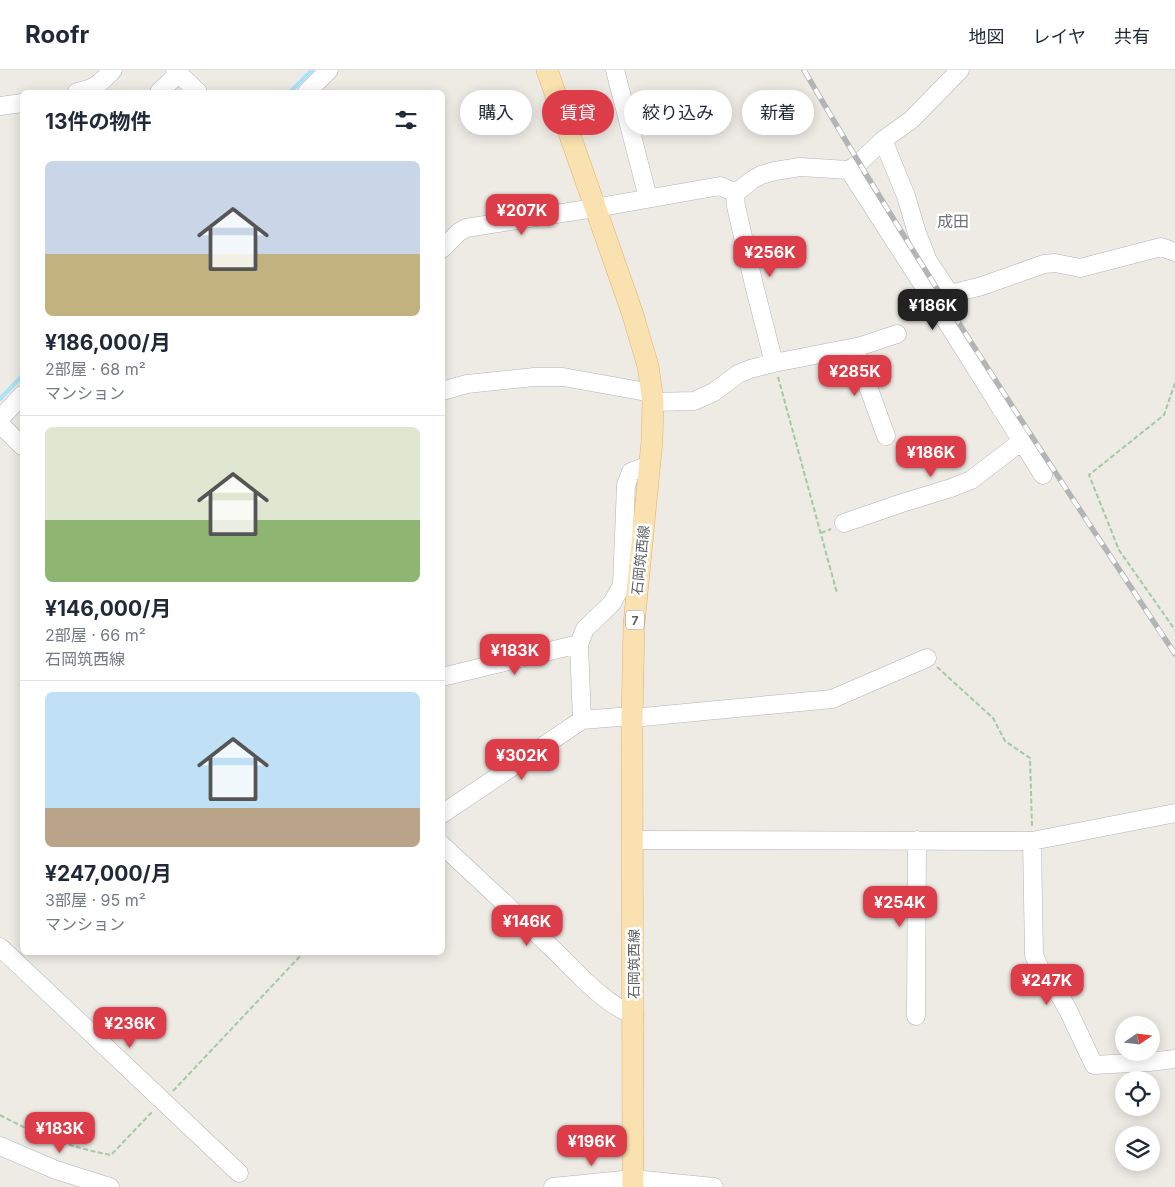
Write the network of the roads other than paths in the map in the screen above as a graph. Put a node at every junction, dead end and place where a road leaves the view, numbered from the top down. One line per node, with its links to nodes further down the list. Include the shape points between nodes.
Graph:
1 (113, 70): 7 (street)
2 (329, 70): 10 (street)
3 (547, 70): 17 (main road, 石岡筑西線 / 7)
4 (615, 70): 16 (street)
5 (960, 70): 13 (street, via 911,120)
6 (176, 72): 8 (street); 9 (street)
7 (86, 90)
8 (161, 90)
9 (196, 90)
10 (309, 90)
11 (20, 103): 12 (street)
12 (0, 106)
13 (883, 140): 14 (street); 19 (street, via 928,261 950,294 1044,264 1080,268 1161,247)
14 (849, 170): 15 (street, via 800,167 775,171 752,180); 29 (street)
15 (736, 193): 16 (street, via 720,186); 22 (street, via 736,206)
16 (648, 198): 17 (street)
17 (595, 208): 18 (street, via 466,228); 25 (main road, 石岡筑西線 / 7, via 641,339)
18 (445, 246)
19 (1175, 252)
20 (897, 334): 21 (street)
21 (854, 348): 22 (street); 28 (street)
22 (774, 363): 25 (street, via 738,374 714,392 694,401)
23 (445, 390): 25 (street, via 476,383 564,377)
24 (20, 397): 26 (street)
25 (652, 398): 31 (main road, 石岡筑西線 / 7)
26 (0, 418)
27 (0, 424): 30 (street)
28 (886, 436)
29 (1022, 441): 32 (street); 33 (street, via 971,480)
30 (20, 444)
31 (650, 465): 34 (street, via 630,472 626,485 622,585 612,603 585,629); 37 (main road, 石岡筑西線 / 7, via 634,624)
32 (1043, 475)
33 (844, 524)
34 (579, 644): 36 (street); 38 (street)
35 (927, 658): 37 (street, via 832,699)
36 (445, 676)
37 (632, 718): 38 (street); 41 (main road, 石岡筑西線 / 7)
38 (582, 720): 39 (street)
39 (445, 812)
40 (1175, 813): 43 (street)
41 (633, 840): 42 (street); 46 (main road, 石岡筑西線 / 7)
42 (917, 840): 43 (street); 47 (street)
43 (1032, 841): 48 (street, via 1034,955 1042,974 1068,1010 1094,1064)
44 (445, 848): 46 (street, via 613,1005)
45 (0, 947): 50 (street)
46 (634, 1015): 51 (main road, 石岡筑西線 / 7)
47 (916, 1016)
48 (1175, 1059)
49 (0, 1146): 52 (street, via 56,1170)
50 (239, 1173)
51 (634, 1183): 53 (street); 54 (street)
52 (110, 1187)
53 (553, 1187)
54 (714, 1187)

